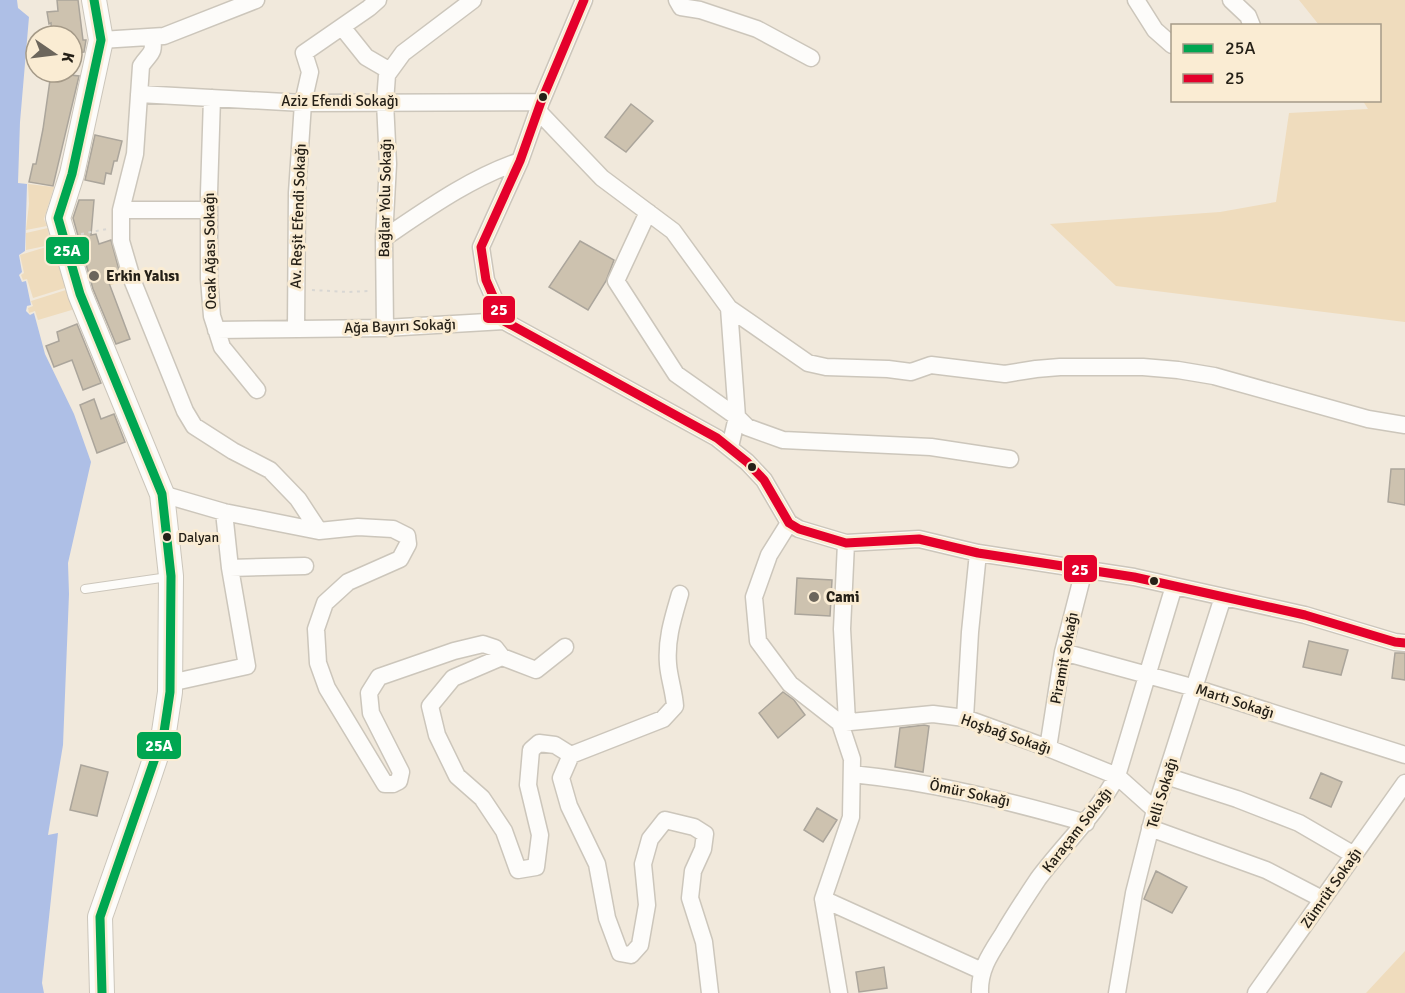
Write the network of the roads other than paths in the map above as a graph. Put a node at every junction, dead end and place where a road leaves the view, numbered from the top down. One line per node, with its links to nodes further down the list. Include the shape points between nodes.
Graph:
1 (94, 0): 12 (main road)
2 (255, 0): 11 (street, via 164,36)
3 (378, 0): 10 (street)
4 (473, 0): 15 (street, via 403,53)
5 (584, 0): 20 (street)
6 (677, 0): 14 (street, via 681,7 757,29)
7 (1136, 0): 13 (street, via 1155,30)
8 (1231, 0): 9 (street)
9 (1251, 24)
10 (342, 27): 15 (street, via 366,57); 19 (street, Av. Reşit Efendi Sokağı, via 304,52 310,72)
11 (152, 37): 12 (street); 16 (street, via 153,54 141,66)
12 (101, 40): 36 (main road, via 72,174 58,218 80,294)
13 (1171, 43)
14 (811, 58)
15 (390, 71): 18 (street, Bağlar Yolu Sokağı)
16 (139, 94): 17 (street, Aziz Efendi Sokağı); 24 (street, via 135,154)
17 (212, 98): 19 (street, Aziz Efendi Sokağı); 22 (street, Ocak Ağası Sokağı)
18 (385, 102): 19 (street, Aziz Efendi Sokağı); 20 (street, Aziz Efendi Sokağı); 25 (street, Bağlar Yolu Sokağı, via 388,164)
19 (303, 103): 29 (street, Av. Reşit Efendi Sokağı, via 297,193)
20 (540, 106): 21 (street); 23 (street, via 602,178)
21 (520, 161): 25 (street, via 459,189); 27 (street, via 481,247 486,280)
22 (209, 210): 24 (street); 30 (street, Ocak Ağası Sokağı, via 209,279)
23 (648, 212): 26 (street, via 674,231); 32 (street, via 616,280 676,374)
24 (121, 218): 39 (street, via 121,241 133,282 194,426 270,470 298,499)
25 (384, 238): 28 (street, Bağlar Yolu Sokağı)
26 (729, 308): 32 (street); 33 (street, via 808,363 826,367 911,372 931,365 1005,374 1060,367 1178,370)
27 (504, 321): 28 (street, Ağa Bayırı Sokağı); 34 (street)
28 (386, 328): 29 (street, Ağa Bayırı Sokağı)
29 (296, 329): 30 (street, Ağa Bayırı Sokağı)
30 (216, 330): 31 (street, Ocak Ağası Sokağı, via 222,347)
31 (257, 390)
32 (737, 417): 34 (street); 35 (street, via 747,427 783,440 931,447)
33 (1405, 424)
34 (730, 447): 38 (street, via 764,480)
35 (1010, 459)
36 (162, 494): 37 (street); 45 (main road)
37 (224, 512): 39 (street); 43 (street)
38 (789, 523): 40 (street); 58 (street, via 769,555 754,597 758,641 790,684)
39 (319, 531): 53 (street, via 358,527 393,529 407,536 408,544 400,559 348,582 325,603 316,629 318,663 327,688 385,784 399,781 400,772 370,713 369,693 379,677 483,645 495,648)
40 (846, 543): 41 (street, via 919,539); 58 (street)
41 (978, 554): 44 (street); 57 (street)
42 (305, 566): 43 (street)
43 (230, 568): 55 (street, via 247,666)
44 (1084, 570): 46 (street); 52 (street, Piramit Sokağı)
45 (171, 576): 47 (lane); 55 (main road)
46 (1174, 586): 49 (street); 54 (street, Karaçam Sokağı)
47 (85, 589)
48 (680, 594): 60 (street, via 668,636 675,706 663,720)
49 (1224, 597): 50 (street); 56 (street, Telli Sokağı)
50 (1405, 643)
51 (565, 647): 53 (street, via 536,670)
52 (1063, 652): 54 (street, Martı Sokağı); 59 (street, Piramit Sokağı)
53 (502, 657): 60 (street, via 453,678 430,706 437,735 457,776 482,798 504,831 518,870 536,867 540,844 528,785 531,750 539,743 555,745)
54 (1148, 674): 56 (street, Martı Sokağı); 63 (street, Karaçam Sokağı)
55 (170, 683): 73 (main road, via 164,732 100,917)
56 (1195, 688): 61 (street, Martı Sokağı); 64 (street, Telli Sokağı)
57 (965, 718): 58 (street, Hoşbağ Sokağı, via 933,714); 59 (street, Hoşbağ Sokağı)
58 (843, 722): 62 (street)
59 (1048, 748): 63 (street, Hoşbağ Sokağı)
60 (572, 755): 74 (street, via 561,778 569,806 597,864 607,918 620,953 631,955 640,945 647,905 643,864 650,839 665,820 705,834 693,871 690,898 704,942)
61 (1405, 755)
62 (852, 774): 67 (street, Ömür Sokağı, via 946,787); 70 (street, via 851,817)
63 (1117, 776): 66 (street, Hoşbağ Sokağı); 67 (street, Karaçam Sokağı)
64 (1166, 776): 66 (street, Telli Sokağı); 69 (street, via 1299,823)
65 (1405, 783): 69 (street, Zümrüt Sokağı)
66 (1155, 810): 68 (street, Telli Sokağı)
67 (1086, 823): 72 (street, Karaçam Sokağı, via 1039,879)
68 (1150, 828): 71 (street, via 1266,870); 77 (street, Telli Sokağı)
69 (1354, 855): 71 (street, Zümrüt Sokağı)
70 (823, 899): 72 (street); 75 (street)
71 (1322, 899): 78 (street, Zümrüt Sokağı)
72 (982, 971): 76 (street, Karaçam Sokağı)
73 (102, 993)
74 (710, 993)
75 (839, 993)
76 (980, 993)
77 (1117, 993)
78 (1256, 993)

